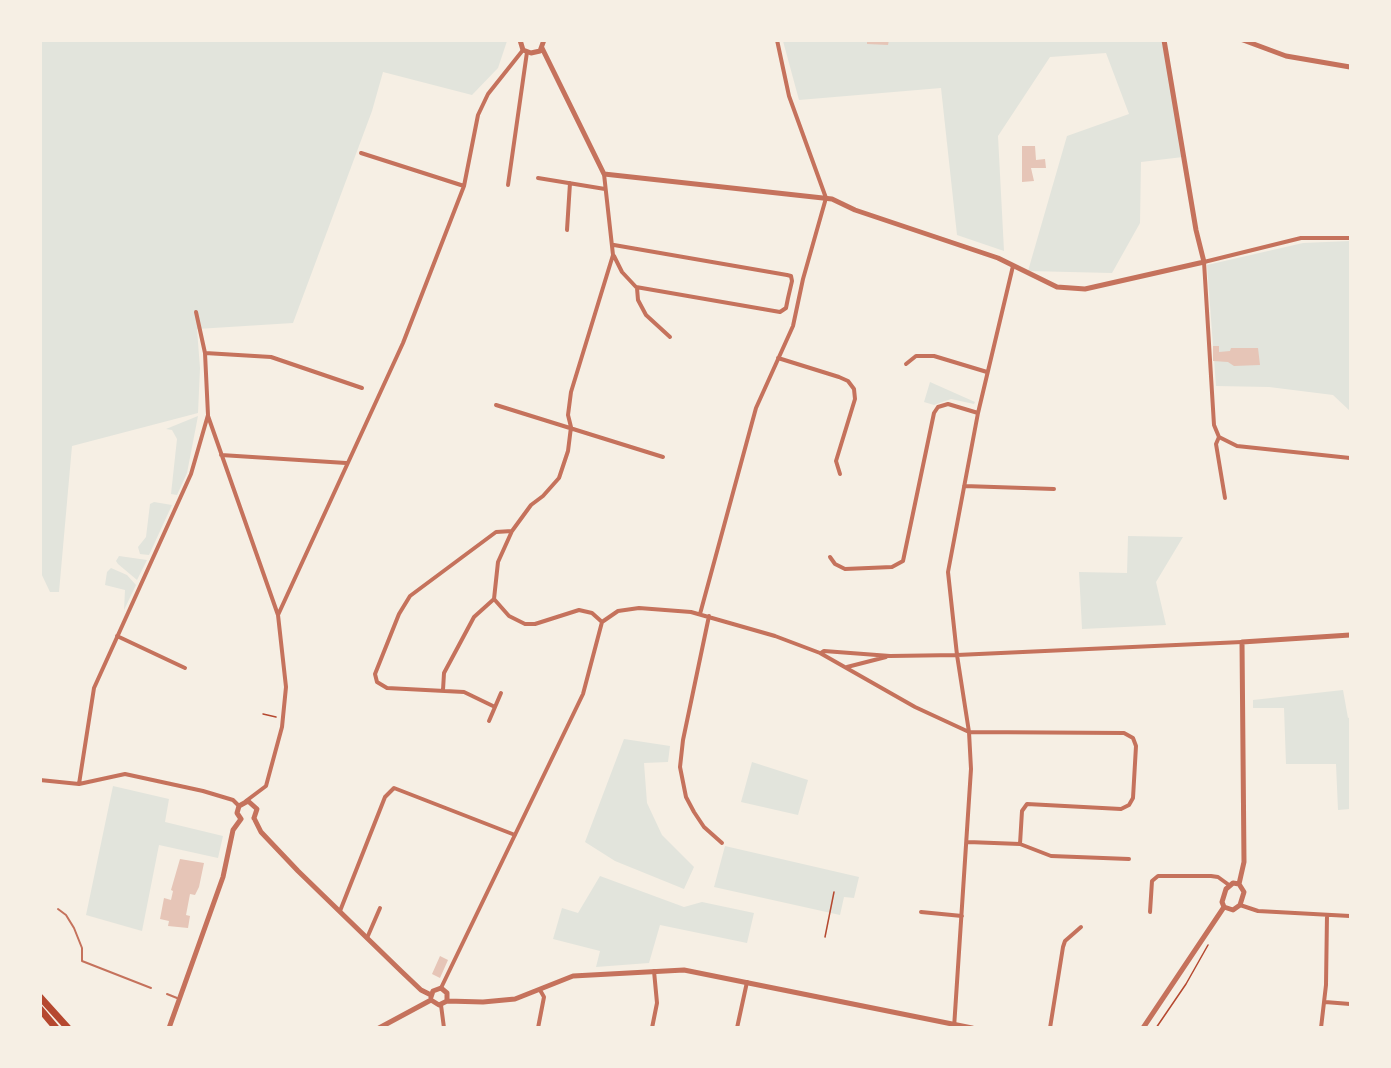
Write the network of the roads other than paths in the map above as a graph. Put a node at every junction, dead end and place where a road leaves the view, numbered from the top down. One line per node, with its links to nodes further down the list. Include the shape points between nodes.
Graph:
1 (520, 40): 7 (street)
2 (544, 40): 6 (street)
3 (777, 40): 16 (street, via 789,96)
4 (1164, 40): 21 (street)
5 (1243, 40): 8 (street, via 1286,56)
6 (542, 48): 7 (street, via 537,52); 10 (street)
7 (525, 51): 13 (street); 14 (street, via 484,101)
8 (1350, 67)
9 (361, 153): 14 (street)
10 (604, 174): 15 (street); 16 (street)
11 (538, 178): 12 (street)
12 (570, 183): 15 (street); 17 (street)
13 (508, 185)
14 (464, 186): 39 (street, via 403,343)
15 (605, 189): 19 (street)
16 (826, 198): 22 (street); 27 (street, via 795,320)
17 (567, 230)
18 (1350, 238): 21 (street, via 1300,238)
19 (614, 245): 20 (street); 23 (street, via 791,276 786,309 780,312)
20 (613, 255): 23 (street); 34 (street, via 571,392)
21 (1204, 262): 22 (street, via 1085,289 1057,287); 35 (street, via 1214,425)
22 (1013, 266): 29 (street)
23 (636, 287): 25 (street, via 646,315)
24 (196, 312): 26 (street)
25 (670, 337)
26 (205, 353): 30 (street, via 271,357); 33 (street)
27 (778, 358): 40 (street, via 838,376 854,389 855,399 836,460); 47 (street, via 756,408)
28 (906, 364): 29 (street, via 916,356 934,356)
29 (987, 372): 32 (street)
30 (362, 388)
31 (496, 405): 34 (street)
32 (978, 413): 41 (street); 45 (street, via 948,404 934,413 903,561 892,567 845,569)
33 (208, 415): 36 (street); 52 (street, via 191,474)
34 (571, 427): 37 (street); 44 (street, via 559,477)
35 (1219, 437): 38 (street, via 1237,446); 43 (street, via 1216,444)
36 (221, 454): 39 (street); 48 (street)
37 (663, 457)
38 (1350, 458)
39 (346, 463): 48 (street)
40 (840, 474)
41 (964, 486): 42 (street); 55 (street, via 948,572)
42 (1054, 489)
43 (1225, 498)
44 (512, 531): 46 (street, via 498,562); 59 (street, via 496,532 410,596 399,614 375,674 377,682 387,688)
45 (830, 557)
46 (494, 599): 50 (street, via 508,616 525,624 579,610 592,613); 59 (street, via 474,617 444,673)
47 (700, 614): 49 (street); 50 (street, via 639,608 618,611)
48 (278, 615): 66 (street, via 286,687 283,719 268,781 259,793)
49 (709, 616): 54 (street); 72 (street, via 680,767 684,790 694,812)
50 (602, 622): 70 (street, via 583,694)
51 (1350, 634): 53 (street)
52 (117, 636): 58 (street); 65 (street, via 94,688)
53 (1242, 642): 55 (street); 75 (street, via 1244,862)
54 (820, 653): 56 (street); 57 (street)
55 (957, 655): 56 (street); 63 (street)
56 (890, 656): 57 (street)
57 (846, 667): 63 (street, via 915,707)
58 (185, 668)
59 (443, 690): 61 (street, via 464,692)
60 (501, 693): 61 (street)
61 (495, 707): 62 (street)
62 (489, 721)
63 (969, 732): 71 (street); 73 (street, via 1124,733 1136,742 1133,798 1129,805 1121,809 1027,804 1022,811)
64 (40, 780): 65 (street)
65 (79, 784): 67 (street, via 125,774 203,791 233,800)
66 (245, 801): 67 (street); 68 (street, via 256,806)
67 (239, 806): 69 (street, via 237,813)
68 (254, 818): 69 (street); 81 (street, via 261,832)
69 (241, 819): 96 (street, via 233,830 223,877)
70 (514, 835): 81 (street, via 394,788 385,797); 92 (street)
71 (968, 842): 73 (street); 85 (street)
72 (722, 843)
73 (1020, 844): 74 (street, via 1051,856)
74 (1129, 859)
75 (1239, 884): 76 (street); 77 (street, via 1244,892)
76 (1228, 885): 78 (street); 83 (street, via 1211,876 1158,876 1152,881)
77 (1240, 905): 78 (street, via 1233,909); 84 (street, via 1258,911)
78 (1224, 907): 114 (street)
79 (380, 908): 88 (street)
80 (58, 909): 91 (lane, via 74,927 82,961)
81 (340, 911): 88 (street)
82 (921, 912): 85 (street)
83 (1150, 912)
84 (1328, 915): 86 (street); 99 (street)
85 (962, 916): 103 (street)
86 (1350, 916)
87 (1081, 927): 113 (street, via 1063,947)
88 (367, 938): 97 (street)
89 (654, 971): 90 (street, via 684,970); 93 (street, via 573,976); 110 (street, via 657,1003)
90 (747, 982): 103 (street); 111 (street)
91 (151, 988)
92 (441, 988): 97 (street, via 434,990); 98 (street, via 447,993)
93 (540, 990): 98 (street, via 502,1002); 109 (street, via 544,997)
94 (167, 994): 96 (lane)
95 (40, 997): 105 (main road)
96 (177, 998): 106 (street)
97 (431, 998): 101 (street); 107 (street)
98 (447, 1000): 101 (street)
99 (1324, 1002): 100 (street); 115 (street)
100 (1350, 1004)
101 (441, 1005): 108 (street)
102 (40, 1009): 104 (main road)
103 (954, 1026): 112 (street)
104 (56, 1028)
105 (68, 1028)
106 (169, 1028)
107 (379, 1028)
108 (444, 1028)
109 (538, 1028)
110 (652, 1028)
111 (737, 1028)
112 (972, 1028)
113 (1050, 1028)
114 (1143, 1028)
115 (1321, 1028)

